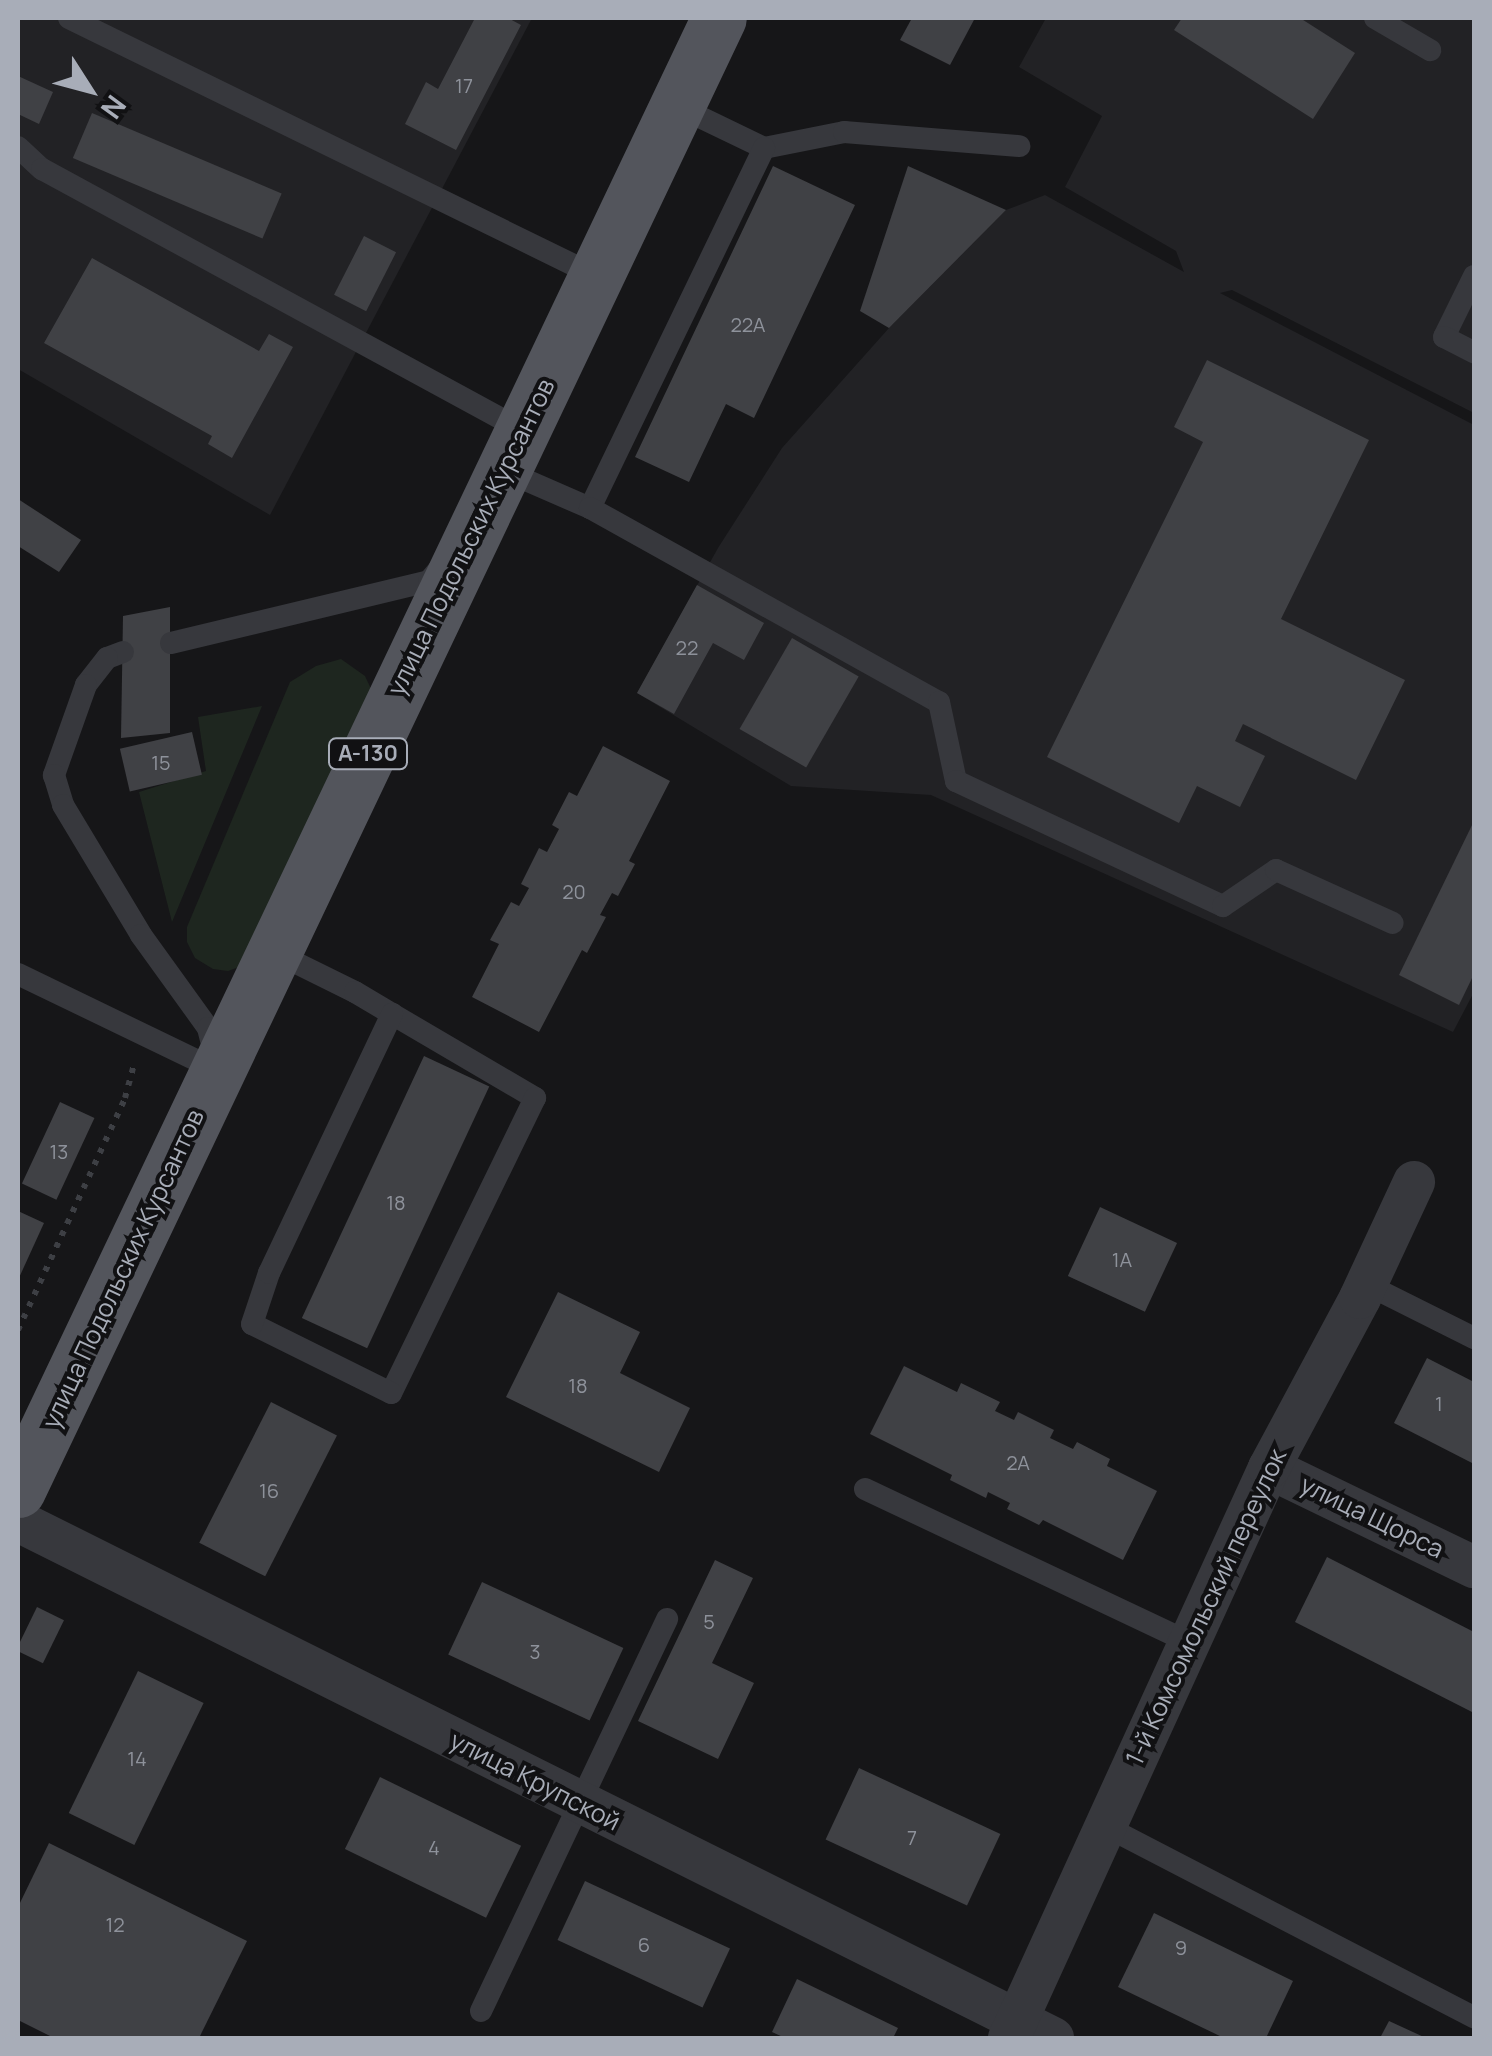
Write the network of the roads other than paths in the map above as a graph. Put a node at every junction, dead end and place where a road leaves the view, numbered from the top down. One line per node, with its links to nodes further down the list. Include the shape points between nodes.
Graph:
1 (69, 18): 9 (lane)
2 (719, 18): 5 (main road, улица Подольских Курсантов / А-130)
3 (1375, 18): 4 (lane)
4 (1430, 50)
5 (677, 106): 8 (lane); 9 (main road, улица Подольских Курсантов / А-130)
6 (1019, 146): 8 (lane, via 844,132)
7 (18, 147): 12 (lane)
8 (764, 148): 13 (lane)
9 (596, 276): 12 (main road, улица Подольских Курсантов / А-130)
10 (1474, 276): 11 (lane, via 1444,337)
11 (1474, 352)
12 (502, 471): 13 (lane); 14 (lane, via 428,581); 17 (main road, улица Подольских Курсантов / А-130)
13 (590, 508): 16 (lane, via 938,702 956,782 1224,906 1276,870)
14 (171, 643)
15 (124, 652): 20 (lane, via 107,658 86,685 54,774 63,806 141,935 208,1028)
16 (1393, 923)
17 (274, 952): 19 (lane); 20 (main road, улица Подольских Курсантов / А-130)
18 (18, 974): 20 (lane)
19 (392, 1014): 19 (lane, via 535,1098 391,1393 252,1324 269,1273)
20 (217, 1070): 26 (main road, улица Подольских Курсантов / А-130)
21 (1414, 1182): 22 (street, 1-й Комсомольский переулок)
22 (1366, 1284): 23 (lane); 24 (street, 1-й Комсомольский переулок)
23 (1474, 1338)
24 (1268, 1468): 28 (street, улица Щорса); 30 (street, 1-й Комсомольский переулок)
25 (865, 1489): 30 (lane)
26 (18, 1490)
27 (18, 1522): 31 (street, улица Крупской)
28 (1474, 1567)
29 (667, 1619): 31 (lane)
30 (1189, 1642): 32 (street, 1-й Комсомольский переулок)
31 (582, 1806): 33 (lane); 35 (street, улица Крупской)
32 (1105, 1826): 34 (lane); 35 (street, 1-й Комсомольский переулок)
33 (481, 2011)
34 (1474, 2017)
35 (1026, 2033)

